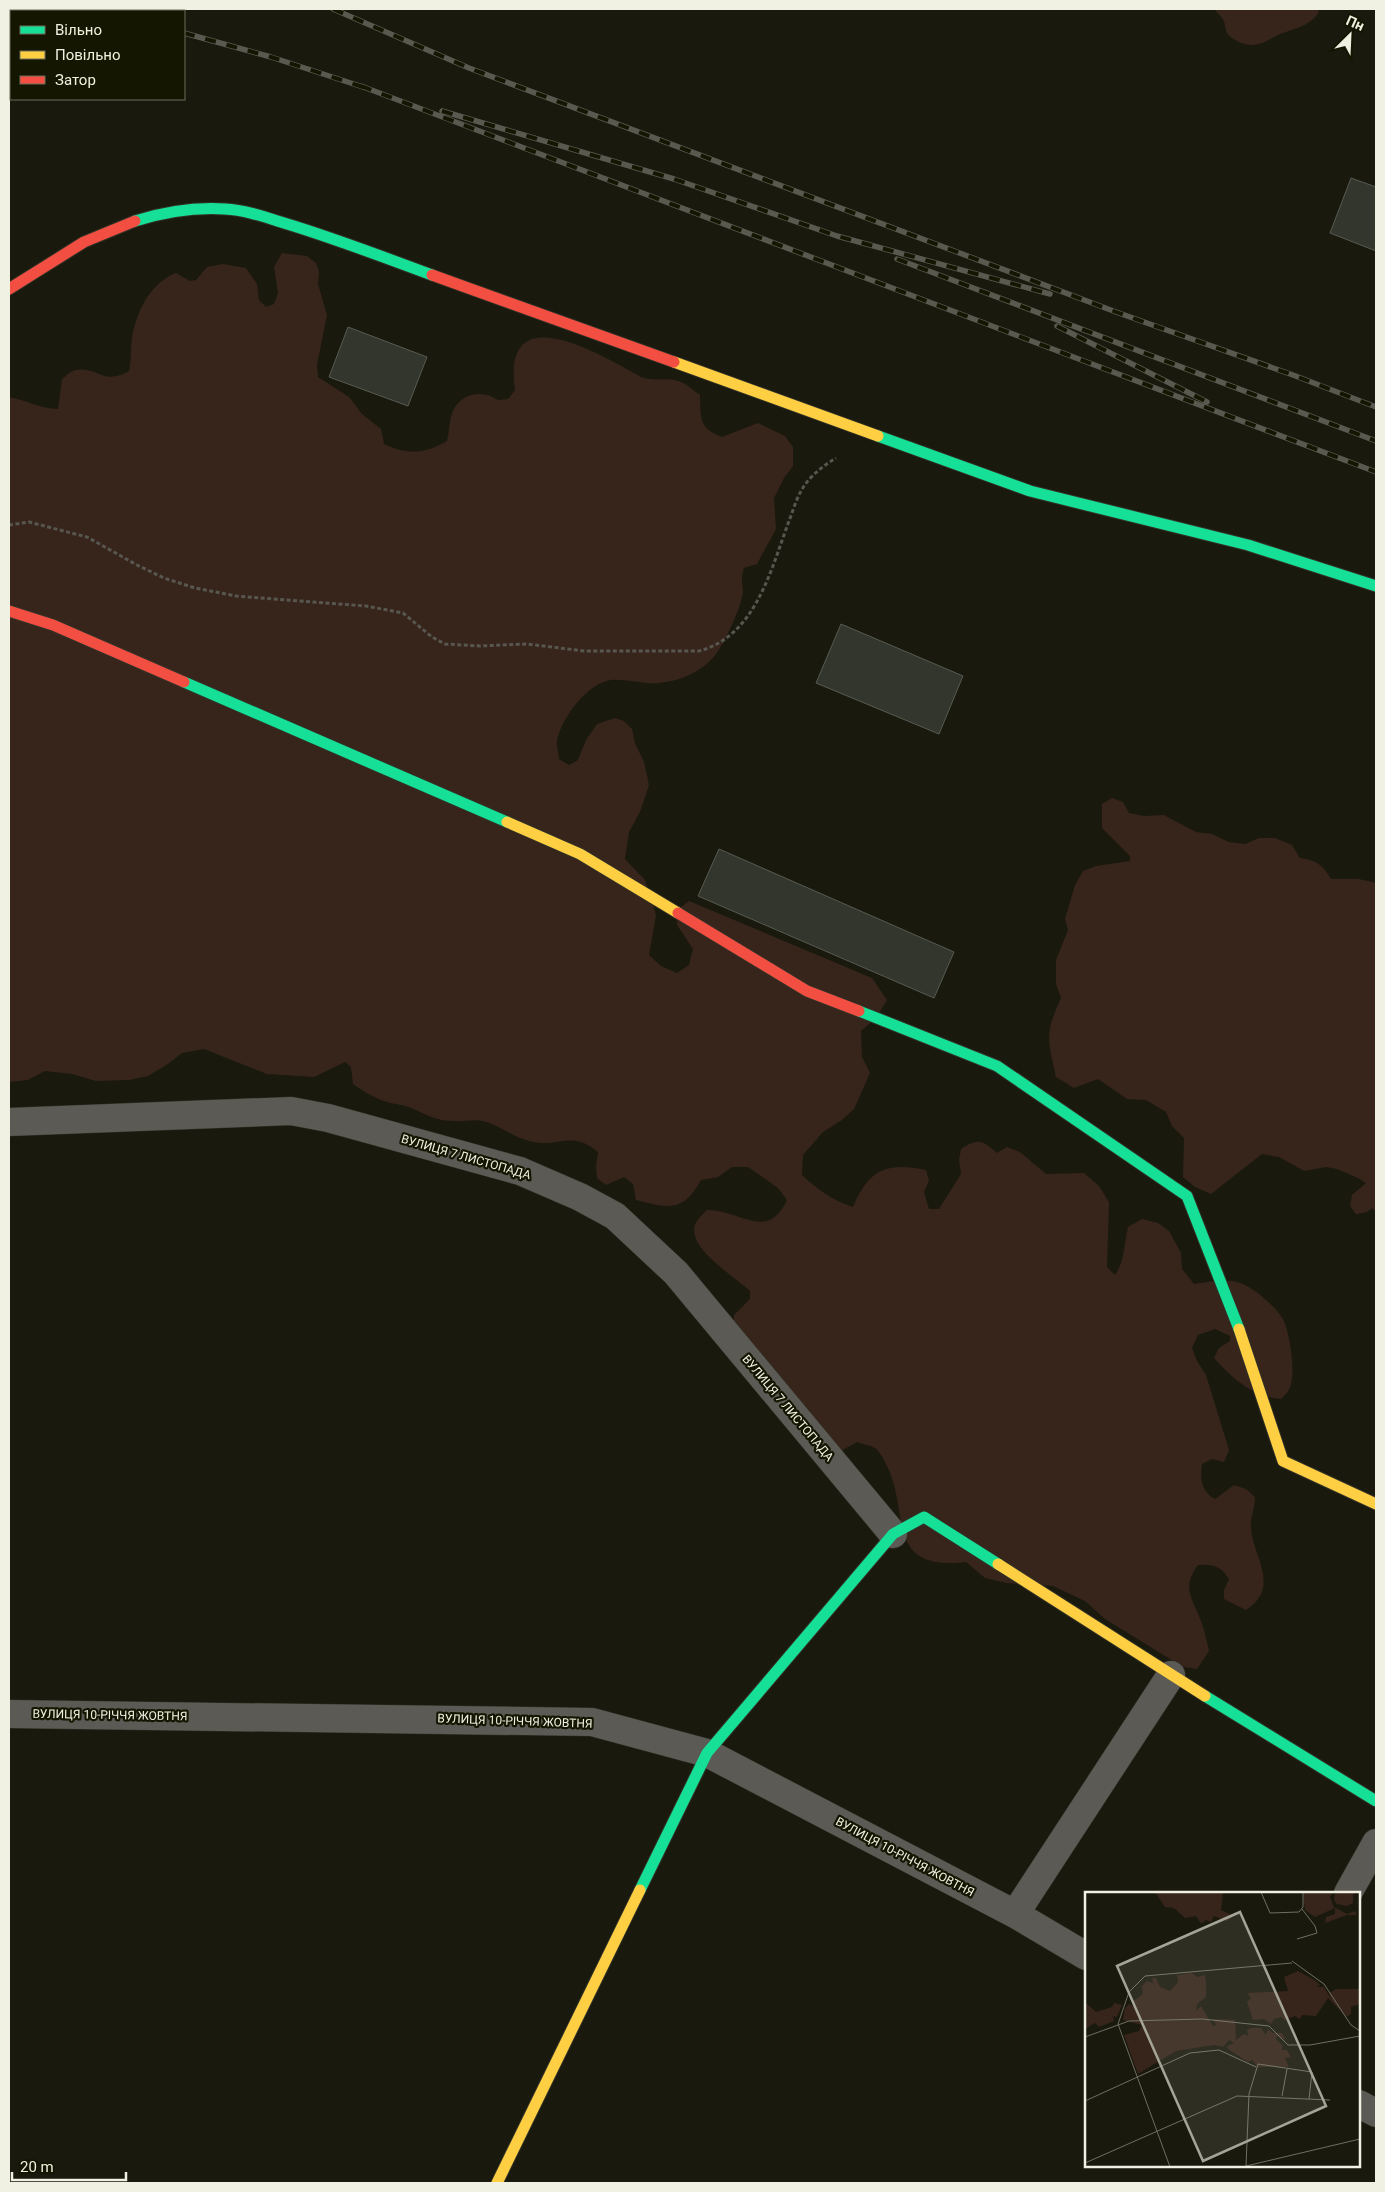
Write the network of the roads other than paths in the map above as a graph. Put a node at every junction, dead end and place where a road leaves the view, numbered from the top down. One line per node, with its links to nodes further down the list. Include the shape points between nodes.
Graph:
1 (9, 289): 2 (street, via 72,247 121,224 175,212 225,209 302,228 1030,491 1221,537 1329,568)
2 (1376, 586)
3 (9, 611): 5 (street, via 62,629 580,854 807,991 996,1066 1187,1196 1230,1302 1283,1462)
4 (9, 1122): 6 (street, ВУЛИЦЯ 7 ЛИСТОПАДА, via 291,1111 328,1118 520,1171 580,1197 615,1216 676,1273)
5 (1376, 1504)
6 (893, 1534): 7 (street, via 924,1516); 9 (street)
7 (1171, 1675): 10 (street); 13 (street)
8 (9, 1714): 9 (street, ВУЛИЦЯ 10-РІЧЧЯ ЖОВТНЯ, via 592,1722)
9 (707, 1753): 13 (street, ВУЛИЦЯ 10-РІЧЧЯ ЖОВТНЯ); 17 (street)
10 (1376, 1801)
11 (1376, 1843): 12 (street)
12 (1349, 1892)
13 (1015, 1914): 14 (street, ВУЛИЦЯ 10-РІЧЧЯ ЖОВТНЯ)
14 (1085, 1955)
15 (1360, 2105): 16 (street)
16 (1376, 2113)
17 (497, 2183)

